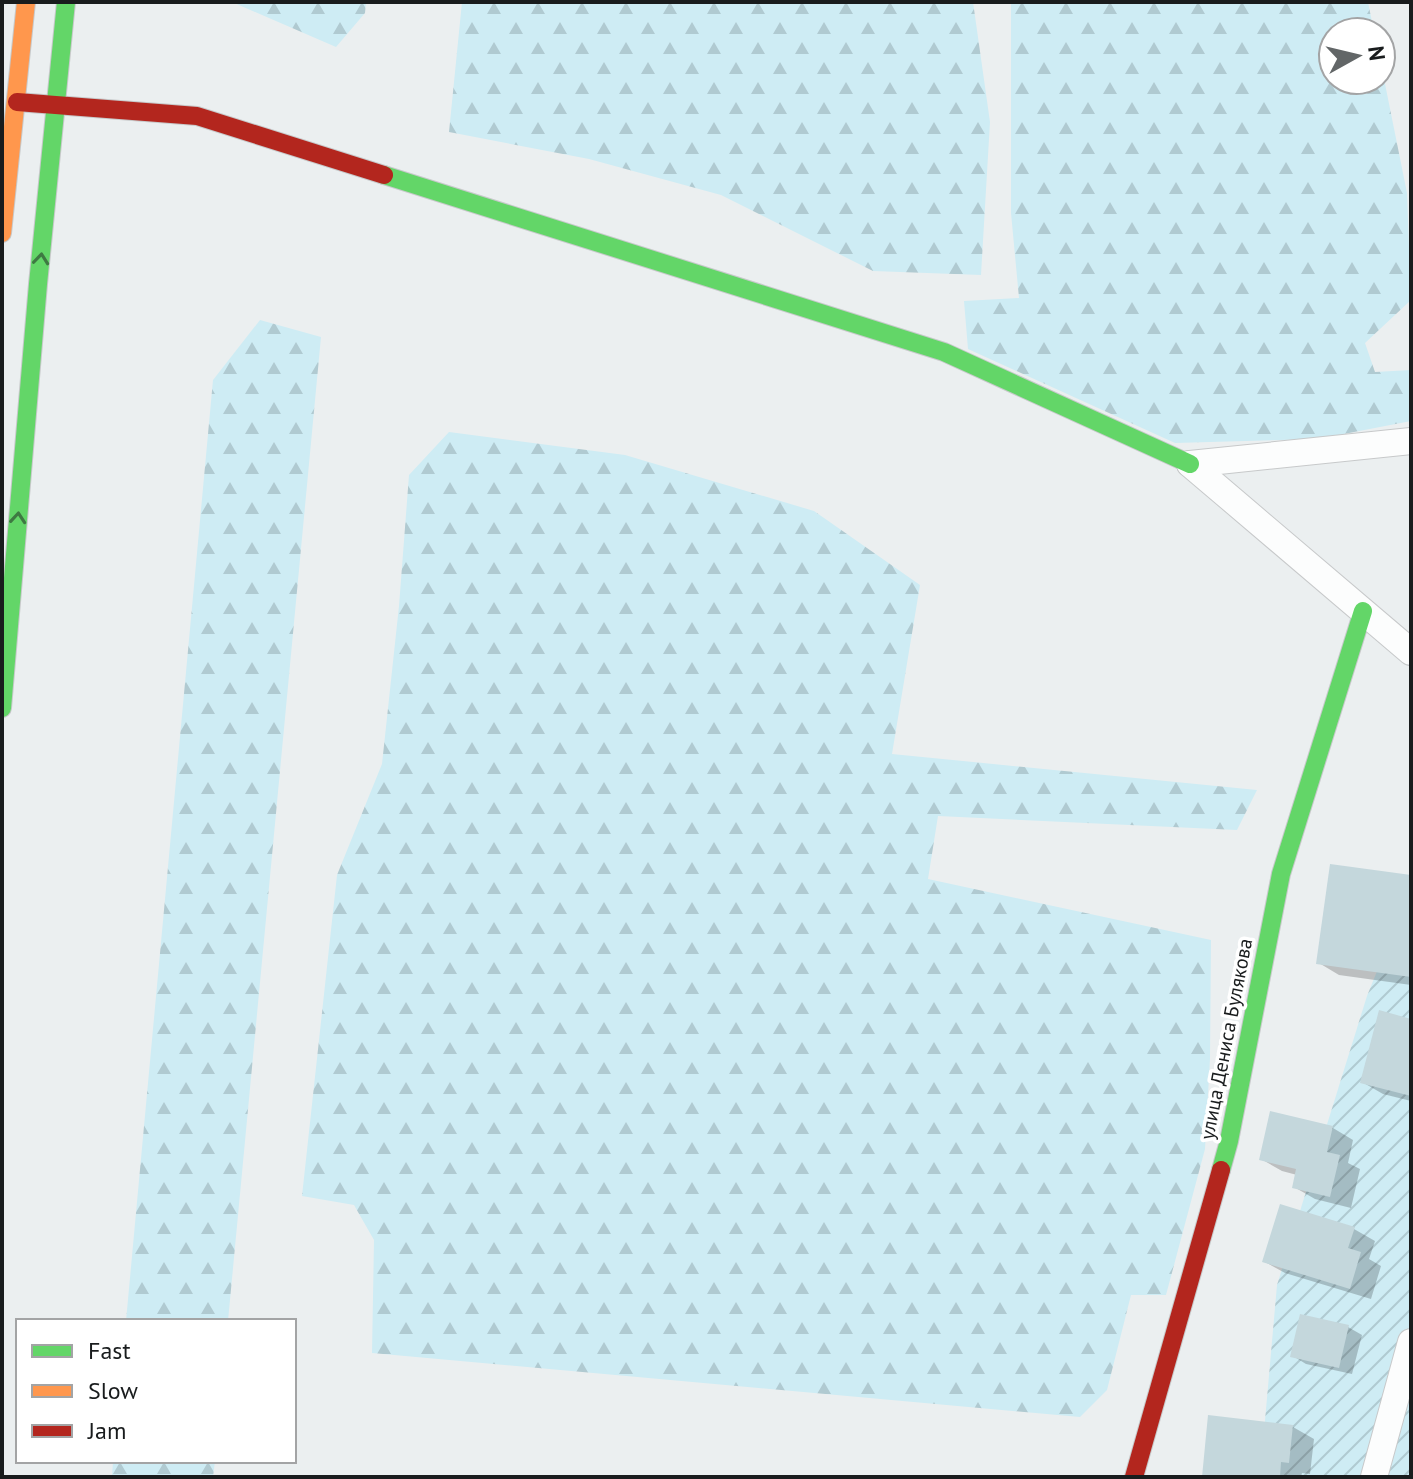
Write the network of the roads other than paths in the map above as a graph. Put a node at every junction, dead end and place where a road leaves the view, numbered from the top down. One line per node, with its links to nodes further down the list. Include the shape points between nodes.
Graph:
1 (26, 2): 3 (street)
2 (66, 2): 4 (street)
3 (17, 102): 4 (street); 5 (street)
4 (57, 105): 7 (street, via 197,116 944,352); 10 (street, one-way to 4)
5 (2, 233)
6 (1411, 441): 7 (street)
7 (1190, 464): 8 (street)
8 (1363, 611): 9 (street); 12 (street, улица Дениса Булякова, via 1281,874 1229,1141)
9 (1411, 652)
10 (2, 708)
11 (1411, 1342): 13 (street)
12 (1134, 1477)
13 (1374, 1477)

